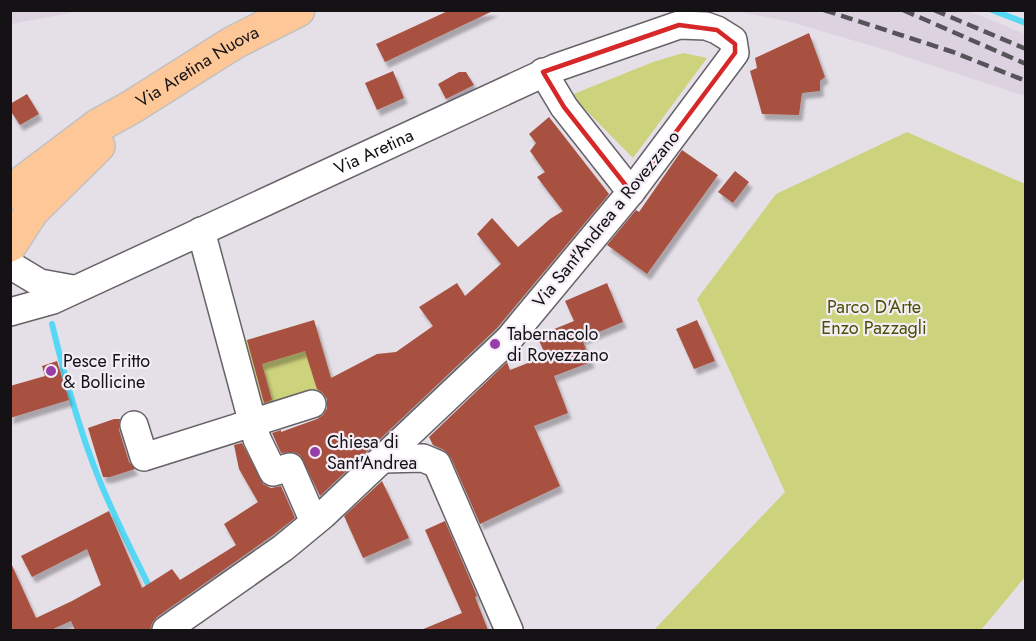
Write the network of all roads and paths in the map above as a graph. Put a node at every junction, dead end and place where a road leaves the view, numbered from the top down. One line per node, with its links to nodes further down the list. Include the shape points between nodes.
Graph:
1 (298, 10): 4 (main road, Via Aretina Nuova, via 233,43)
2 (679, 25): 3 (street, Via Aretina); 6 (street, Via Sant'Andrea a Rovezzano, via 717,30 733,40 735,53)
3 (543, 72): 6 (street, via 564,107); 7 (street, Via Aretina)
4 (130, 108): 5 (main road, Via Aretina Nuova, via 79,139); 8 (main road, Via Aretina Nuova, via 96,149 32,211)
5 (10, 192)
6 (631, 192): 15 (street, Via Sant'Andrea a Rovezzano, via 509,339)
7 (201, 231): 10 (street, Via Aretina); 13 (street)
8 (10, 244)
9 (10, 265): 10 (street, via 40,282)
10 (73, 289): 11 (street, Via Aretina, via 53,300)
11 (10, 312)
12 (312, 404): 13 (street)
13 (253, 423): 14 (street, via 144,457); 16 (street, via 273,472 290,466)
14 (134, 425)
15 (382, 459): 16 (street, Via Sant'Andrea a Rovezzano); 18 (street, via 423,458 437,464)
16 (314, 522): 17 (street, Via Sant'Andrea a Rovezzano)
17 (166, 630)
18 (509, 630)

